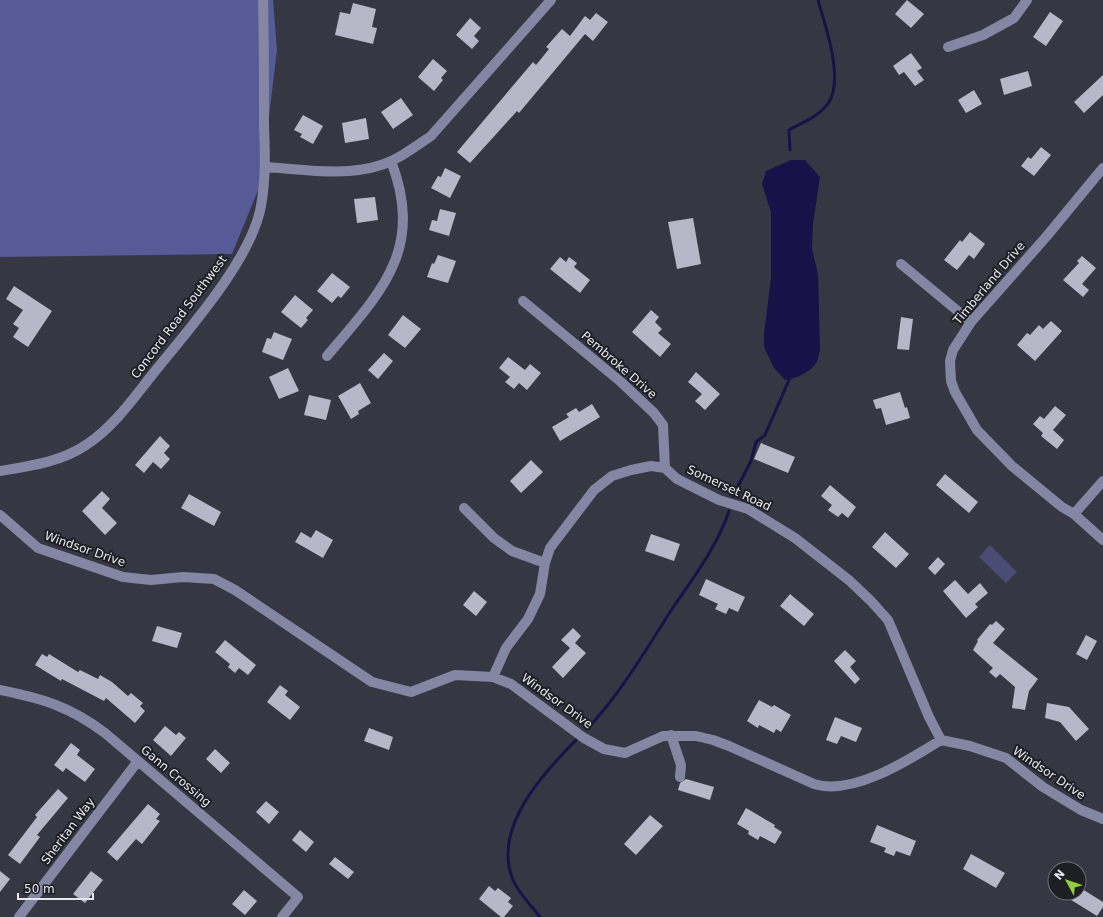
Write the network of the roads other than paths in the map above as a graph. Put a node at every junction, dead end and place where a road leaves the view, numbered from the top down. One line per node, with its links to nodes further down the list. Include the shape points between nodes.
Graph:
1 (263, 0): 6 (street, Concord Road Southwest)
2 (551, 0): 5 (street, via 431,136)
3 (1027, 0): 4 (street, via 1014,18 984,35)
4 (948, 47)
5 (391, 161): 6 (street, via 364,169 344,171); 11 (street, via 400,184 403,214 403,227 392,272 379,294)
6 (265, 167): 13 (street, Concord Road Southwest, via 261,206 246,246 220,288 122,411 99,436 76,451 47,462)
7 (1103, 168): 10 (street, Timberland Drive)
8 (901, 264): 10 (street)
9 (523, 301): 12 (street, Pembroke Drive, via 621,382 654,413 663,425)
10 (971, 322): 16 (street, Timberland Drive, via 950,361 951,381 964,410 977,430 1012,466)
11 (327, 356)
12 (665, 468): 19 (street, via 651,466 631,470 612,476 594,490 550,548); 23 (street, Somerset Road, via 677,478 719,500 748,509 795,538 870,600 888,620)
13 (0, 471)
14 (1103, 481): 16 (street)
15 (464, 508): 19 (street, via 506,547)
16 (1074, 514): 18 (street, Timberland Drive)
17 (0, 515): 20 (street, Windsor Drive, via 38,548 123,577 151,580 183,577 214,580 235,590 372,682 411,692 455,675)
18 (1103, 540)
19 (545, 563): 20 (street, via 540,594 528,619 506,648)
20 (493, 677): 22 (street, Windsor Drive, via 511,684 584,738 604,749 625,753 663,736)
21 (0, 690): 24 (street, Gann Crossing, via 43,699 69,710 105,733)
22 (672, 735): 23 (street, Windsor Drive, via 713,740 823,787 851,784 870,777 910,760); 25 (street, via 681,765)
23 (941, 740): 26 (street, Windsor Drive, via 1006,758 1043,787 1081,810)
24 (138, 761): 27 (street, Sheritan Way); 28 (street, Gann Crossing, via 298,897)
25 (680, 777)
26 (1103, 819)
27 (19, 917)
28 (282, 917)

